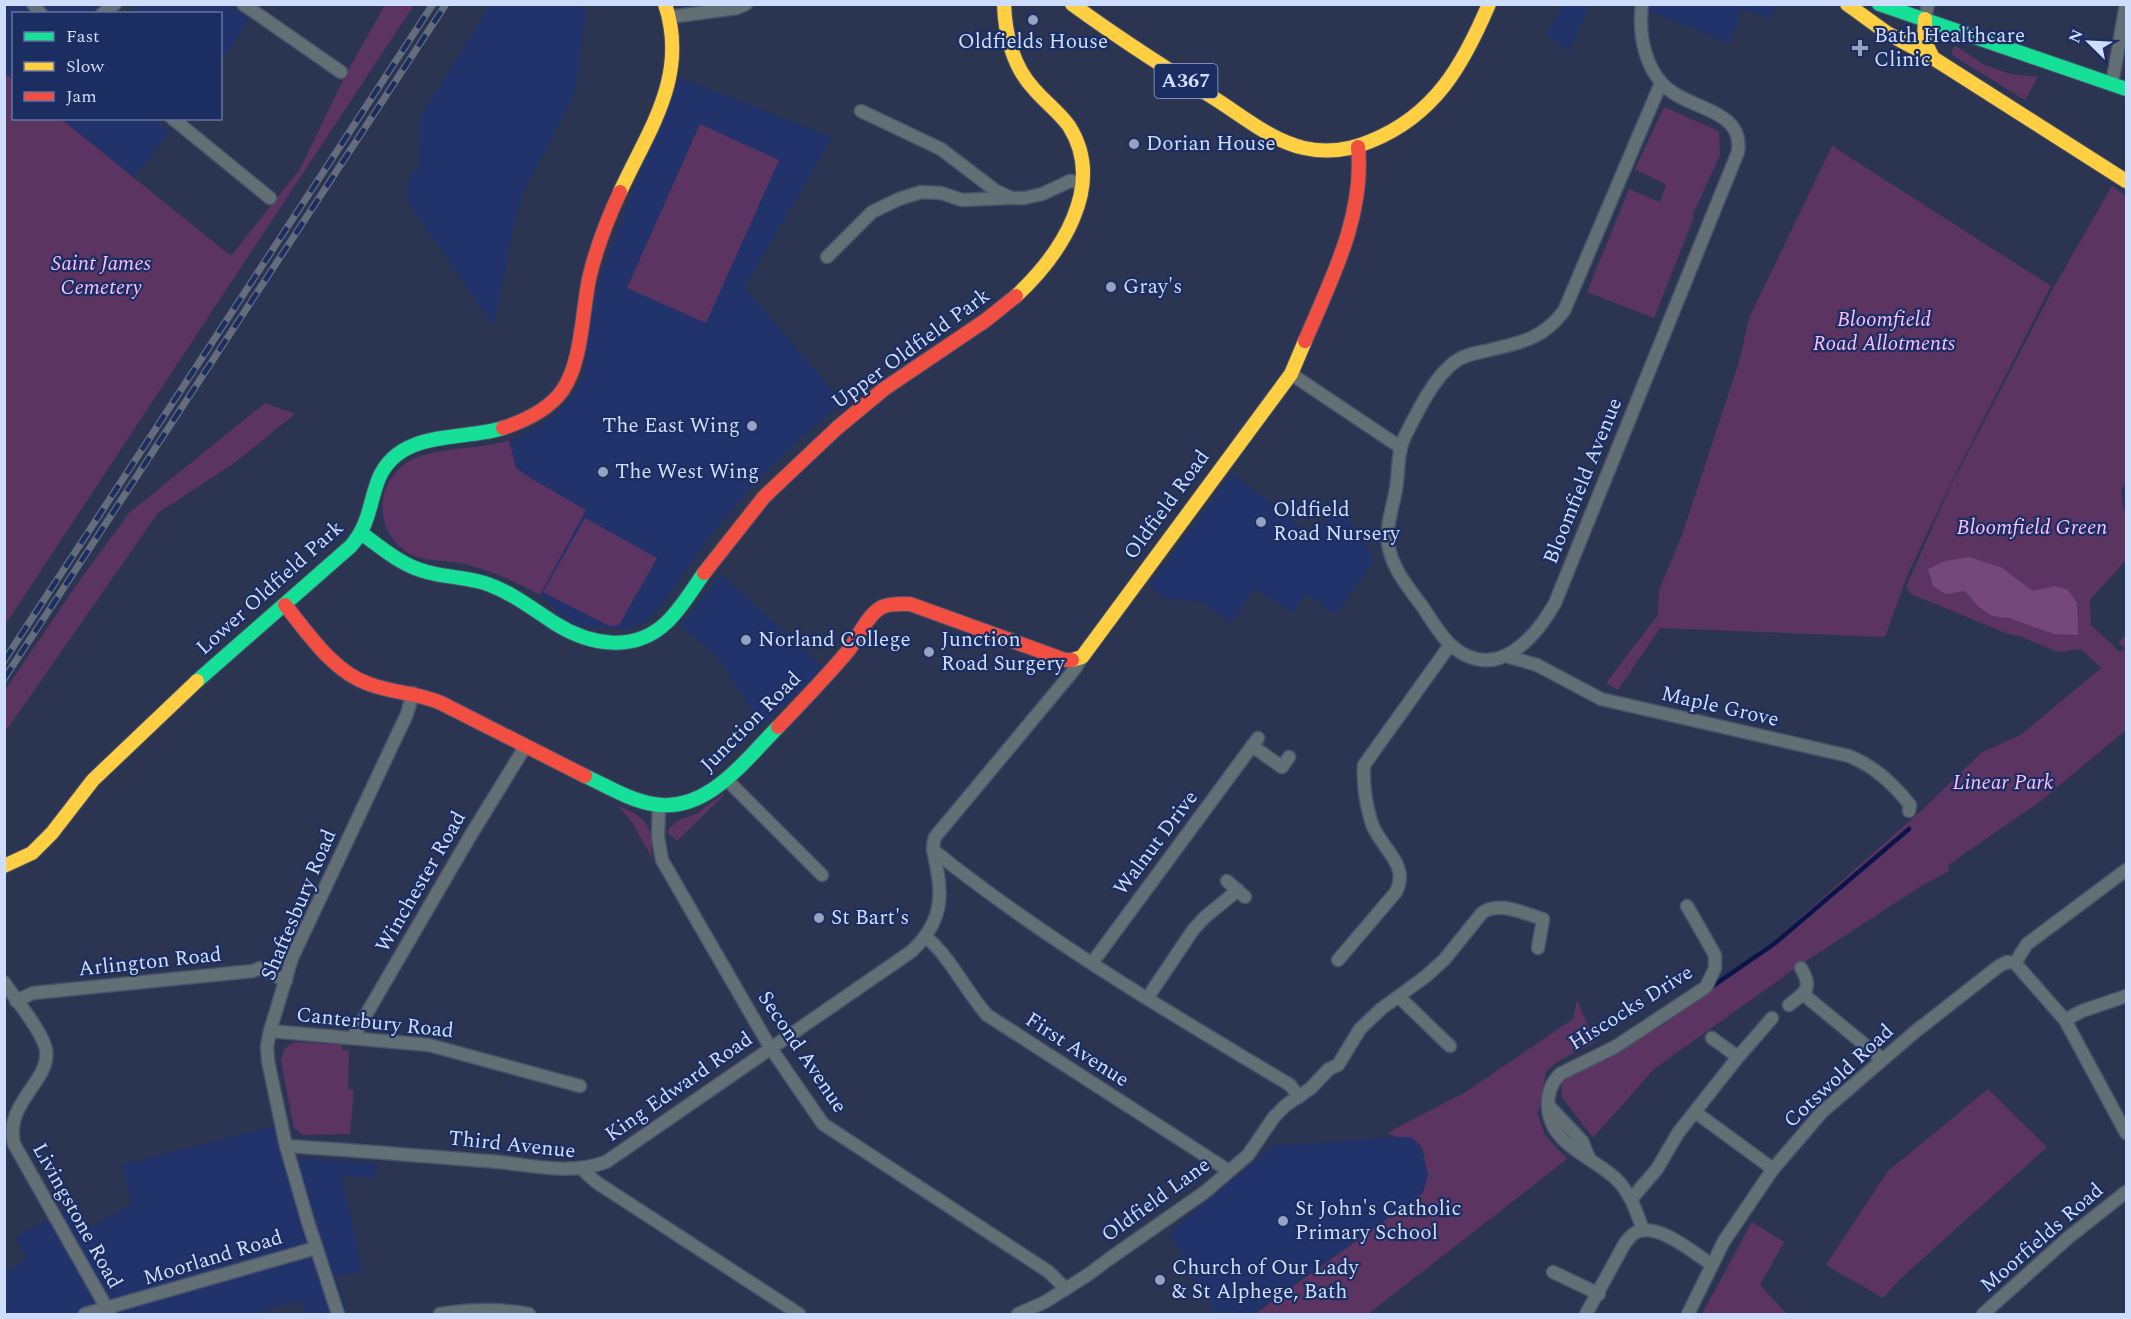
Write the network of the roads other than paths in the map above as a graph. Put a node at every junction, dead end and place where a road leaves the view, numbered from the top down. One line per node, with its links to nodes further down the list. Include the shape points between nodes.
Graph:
1 (243, 4): 14 (street)
2 (746, 4): 11 (street, via 737,8)
3 (1004, 4): 22 (main road, Upper Oldfield Park, via 1004,16 1023,76 1072,131 1081,154)
4 (1072, 4): 20 (main road, A367, via 1131,47 1267,131 1305,148)
5 (1489, 4): 20 (main road, A367, via 1472,45 1445,86 1417,114 1391,132)
6 (1642, 4): 15 (street, Bloomfield Avenue, via 1640,38)
7 (1847, 4): 13 (main road, via 1887,33)
8 (1879, 4): 12 (main road)
9 (1929, 4): 12 (street)
10 (2126, 4): 16 (street)
11 (668, 11): 28 (main road, Lower Oldfield Park, via 672,46 666,93 597,251 575,360 562,391 523,420 496,430 416,443 399,453 377,479)
12 (1925, 19): 13 (main road, via 1925,47); 16 (main road)
13 (1933, 58): 21 (main road)
14 (341, 72)
15 (1661, 83): 27 (street, via 1564,311 1549,327 1529,339 1467,355 1447,368); 31 (street, Bloomfield Avenue, via 1732,125 1740,141 1738,152 1555,603 1537,632)
16 (2112, 84): 17 (main road)
17 (2127, 88)
18 (861, 110): 24 (street, via 941,149 996,191)
19 (174, 120): 23 (street)
20 (1358, 147): 26 (main road, Oldfield Road, via 1360,166 1354,211 1340,260)
21 (2127, 181)
22 (1083, 182): 24 (street, via 1070,181 1041,194); 28 (main road, Upper Oldfield Park, via 1069,228 1051,258 1023,290 1002,310 894,381 801,461 744,521 677,611 650,636 620,643 574,635 489,584 425,572 403,563)
23 (270, 198)
24 (1012, 198): 25 (street, via 962,200 921,192 899,199 872,212)
25 (827, 257)
26 (1291, 374): 27 (street); 32 (main road, Oldfield Road)
27 (1400, 447): 30 (street, via 1388,544 1401,577)
28 (361, 533): 29 (main road, Lower Oldfield Park)
29 (285, 605): 33 (main road, Junction Road, via 340,666 358,680); 40 (main road, Lower Oldfield Park, via 173,703 93,780 32,853)
30 (1450, 645): 31 (street, via 1480,659); 47 (street, via 1366,758 1363,775 1372,823 1401,871 1401,882)
31 (1506, 656): 38 (street, Maple Grove, via 1537,665 1601,699 1849,756 1878,771 1898,789 1910,805)
32 (1082, 657): 36 (main road, Junction Road, via 1065,660 910,604 882,607 812,692); 39 (street, Oldfield Road, via 941,829)
33 (413, 693): 34 (main road, Junction Road, via 439,702); 51 (street, Shaftesbury Road)
34 (525, 747): 37 (main road, Junction Road, via 638,800); 62 (street, Winchester Road)
35 (1289, 757): 48 (street, Walnut Drive, via 1282,767 1255,742)
36 (726, 779): 37 (main road, Junction Road, via 697,800); 42 (street)
37 (660, 805): 65 (street, Second Avenue, via 657,837 662,860)
38 (1909, 811)
39 (933, 850): 45 (street, King Edward Road, via 940,896 937,915); 48 (street, via 988,893)
40 (4, 866)
41 (2127, 870): 49 (street, via 2027,944)
42 (822, 875)
43 (1227, 880): 55 (street, via 1241,893 1204,917 1192,930)
44 (1687, 906): 77 (street, Hiscocks Drive, via 1715,955 1715,968 1706,987 1615,1047 1560,1074 1551,1087 1551,1125 1571,1148 1616,1179)
45 (926, 937): 65 (street, King Edward Road, via 912,951); 75 (street, First Avenue, via 939,948 987,1015)
46 (1538, 948): 56 (street, Oldfield Lane, via 1543,919 1488,908 1444,960)
47 (1338, 960)
48 (1092, 963): 55 (street)
49 (2015, 963): 60 (street); 67 (street, Cotswold Road, via 1999,966)
50 (1800, 968): 53 (street, via 1808,986)
51 (286, 981): 57 (street, Arlington Road, via 260,968 33,993); 61 (street, Shaftesbury Road)
52 (4, 982): 57 (street, Livingstone Road)
53 (1803, 994): 58 (street); 67 (street)
54 (2127, 996): 60 (street)
55 (1148, 997): 69 (street, via 1290,1084)
56 (1399, 997): 64 (street); 69 (street, Oldfield Lane, via 1360,1029 1338,1065)
57 (16, 1000): 84 (street, Livingstone Road, via 40,1035 46,1061 16,1113 14,1144)
58 (1789, 1005)
59 (1772, 1018): 66 (street)
60 (2065, 1020): 71 (street)
61 (270, 1031): 62 (street, Canterbury Road); 72 (street, Shaftesbury Road, via 268,1061)
62 (353, 1037): 68 (street, Canterbury Road, via 445,1047)
63 (1712, 1038): 66 (street)
64 (1450, 1046)
65 (770, 1047): 73 (street, King Edward Road, via 606,1162); 82 (street, Second Avenue, via 823,1124 1049,1272)
66 (1738, 1057): 70 (street)
67 (1882, 1059): 74 (street, Cotswold Road, via 1822,1112)
68 (580, 1086)
69 (1299, 1097): 75 (street, Oldfield Lane, via 1274,1117 1256,1146)
70 (1695, 1112): 74 (street); 77 (street, via 1657,1169)
71 (2127, 1133)
72 (286, 1146): 73 (street, Third Avenue); 79 (street, Shaftesbury Road)
73 (582, 1169): 89 (street, Third Avenue, via 596,1182)
74 (1773, 1169): 80 (street, Cotswold Road)
75 (1229, 1171): 82 (street, Oldfield Lane)
76 (2127, 1192): 93 (street, Moorfields Road, via 2069,1237)
77 (1632, 1198): 78 (street, Hiscocks Drive)
78 (1643, 1230): 80 (street, via 1667,1236); 83 (street, via 1625,1244)
79 (316, 1248): 84 (street, Moorland Road); 86 (street, Shaftesbury Road)
80 (1712, 1265): 92 (street, Cotswold Road)
81 (1553, 1272): 83 (street)
82 (1066, 1289): 90 (street, Oldfield Lane)
83 (1599, 1294): 91 (street)
84 (108, 1312): 85 (street, Moorland Road)
85 (85, 1314)
86 (338, 1314)
87 (447, 1314): 88 (street, via 486,1309)
88 (529, 1314)
89 (799, 1314)
90 (1018, 1314)
91 (1586, 1314)
92 (1688, 1314)
93 (1983, 1314)

